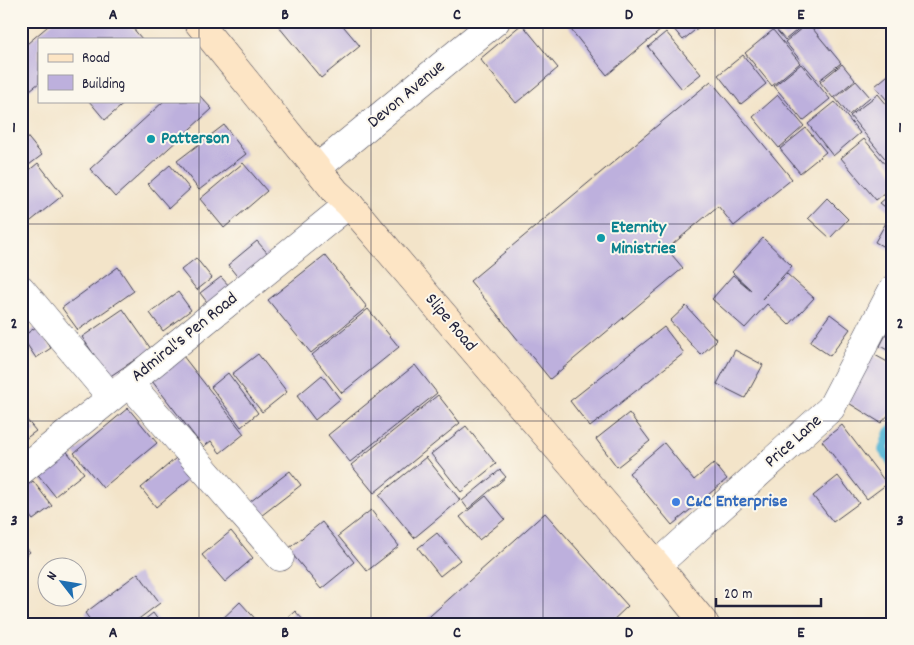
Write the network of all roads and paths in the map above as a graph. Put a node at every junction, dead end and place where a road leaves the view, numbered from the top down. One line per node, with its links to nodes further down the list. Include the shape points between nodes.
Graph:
1 (198, 21): 3 (main road, Slipe Road)
2 (496, 21): 3 (street, Devon Avenue)
3 (317, 168): 4 (main road, Slipe Road)
4 (349, 204): 7 (street, Admiral's Pen Road); 10 (main road, Slipe Road)
5 (21, 289): 7 (street)
6 (893, 289): 10 (street, Price Lane, via 831,408)
7 (120, 390): 8 (street, Admiral's Pen Road); 9 (street)
8 (21, 471)
9 (280, 557)
10 (657, 565): 11 (main road, Slipe Road)
11 (705, 624)

